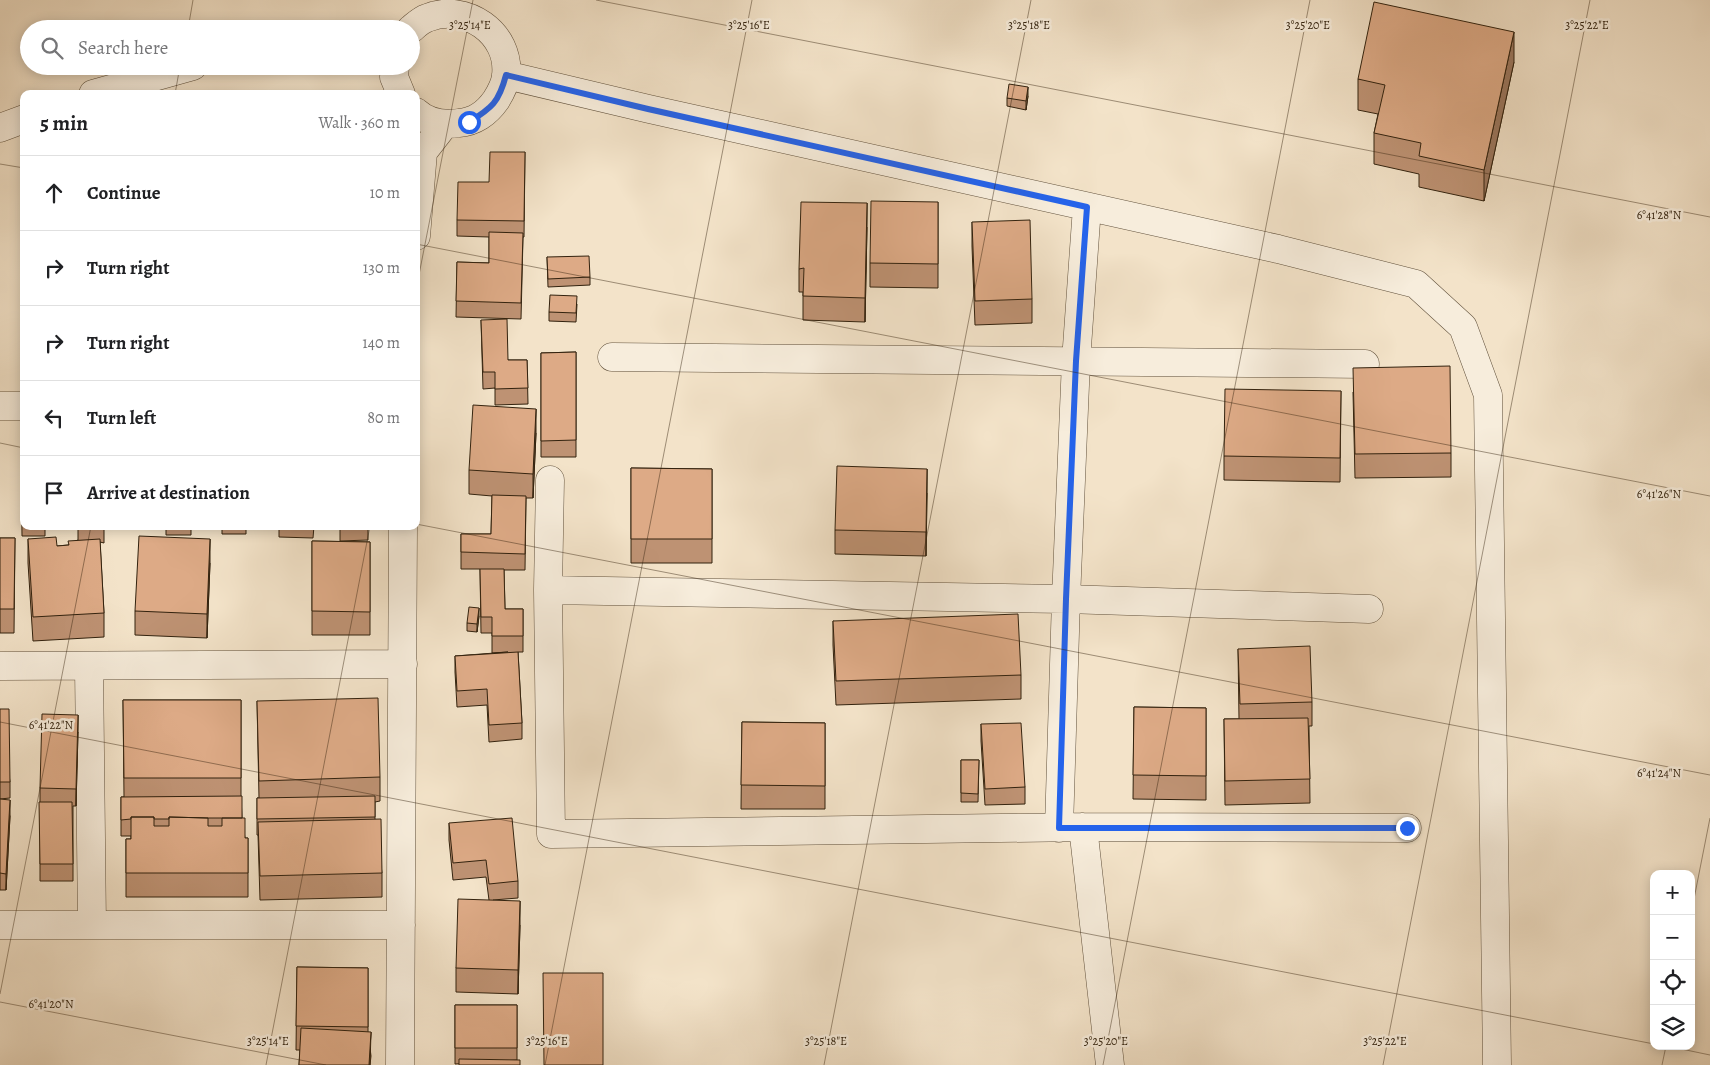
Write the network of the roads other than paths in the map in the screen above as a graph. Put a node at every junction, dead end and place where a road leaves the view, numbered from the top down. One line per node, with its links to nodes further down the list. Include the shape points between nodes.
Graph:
1 (420, 22): 4 (street, via 450,13 472,17 492,31 504,52)
2 (161, 75): 5 (street)
3 (394, 75): 6 (street)
4 (506, 75): 9 (street, via 503,89 490,109 469,122); 12 (street)
5 (107, 90)
6 (399, 90)
7 (420, 116): 9 (street)
8 (20, 120): 10 (street)
9 (444, 125): 11 (street, via 423,152)
10 (0, 128)
11 (420, 188)
12 (1087, 207): 14 (street); 33 (street, via 1278,249 1416,284 1464,327 1488,395)
13 (612, 357): 14 (street)
14 (1076, 361): 15 (street); 21 (street)
15 (1365, 364)
16 (0, 406): 17 (street)
17 (20, 406)
18 (550, 480): 20 (street)
19 (402, 530): 23 (street)
20 (548, 590): 21 (street); 26 (street, via 551,834)
21 (1066, 599): 22 (street); 26 (street)
22 (1369, 609)
23 (403, 664): 25 (street); 29 (street)
24 (0, 666): 25 (street)
25 (89, 666): 28 (street)
26 (1071, 828): 27 (street); 32 (street)
27 (1407, 828)
28 (92, 925): 29 (street); 30 (street)
29 (401, 925): 31 (street)
30 (0, 926)
31 (400, 1065)
32 (1110, 1065)
33 (1497, 1065)

